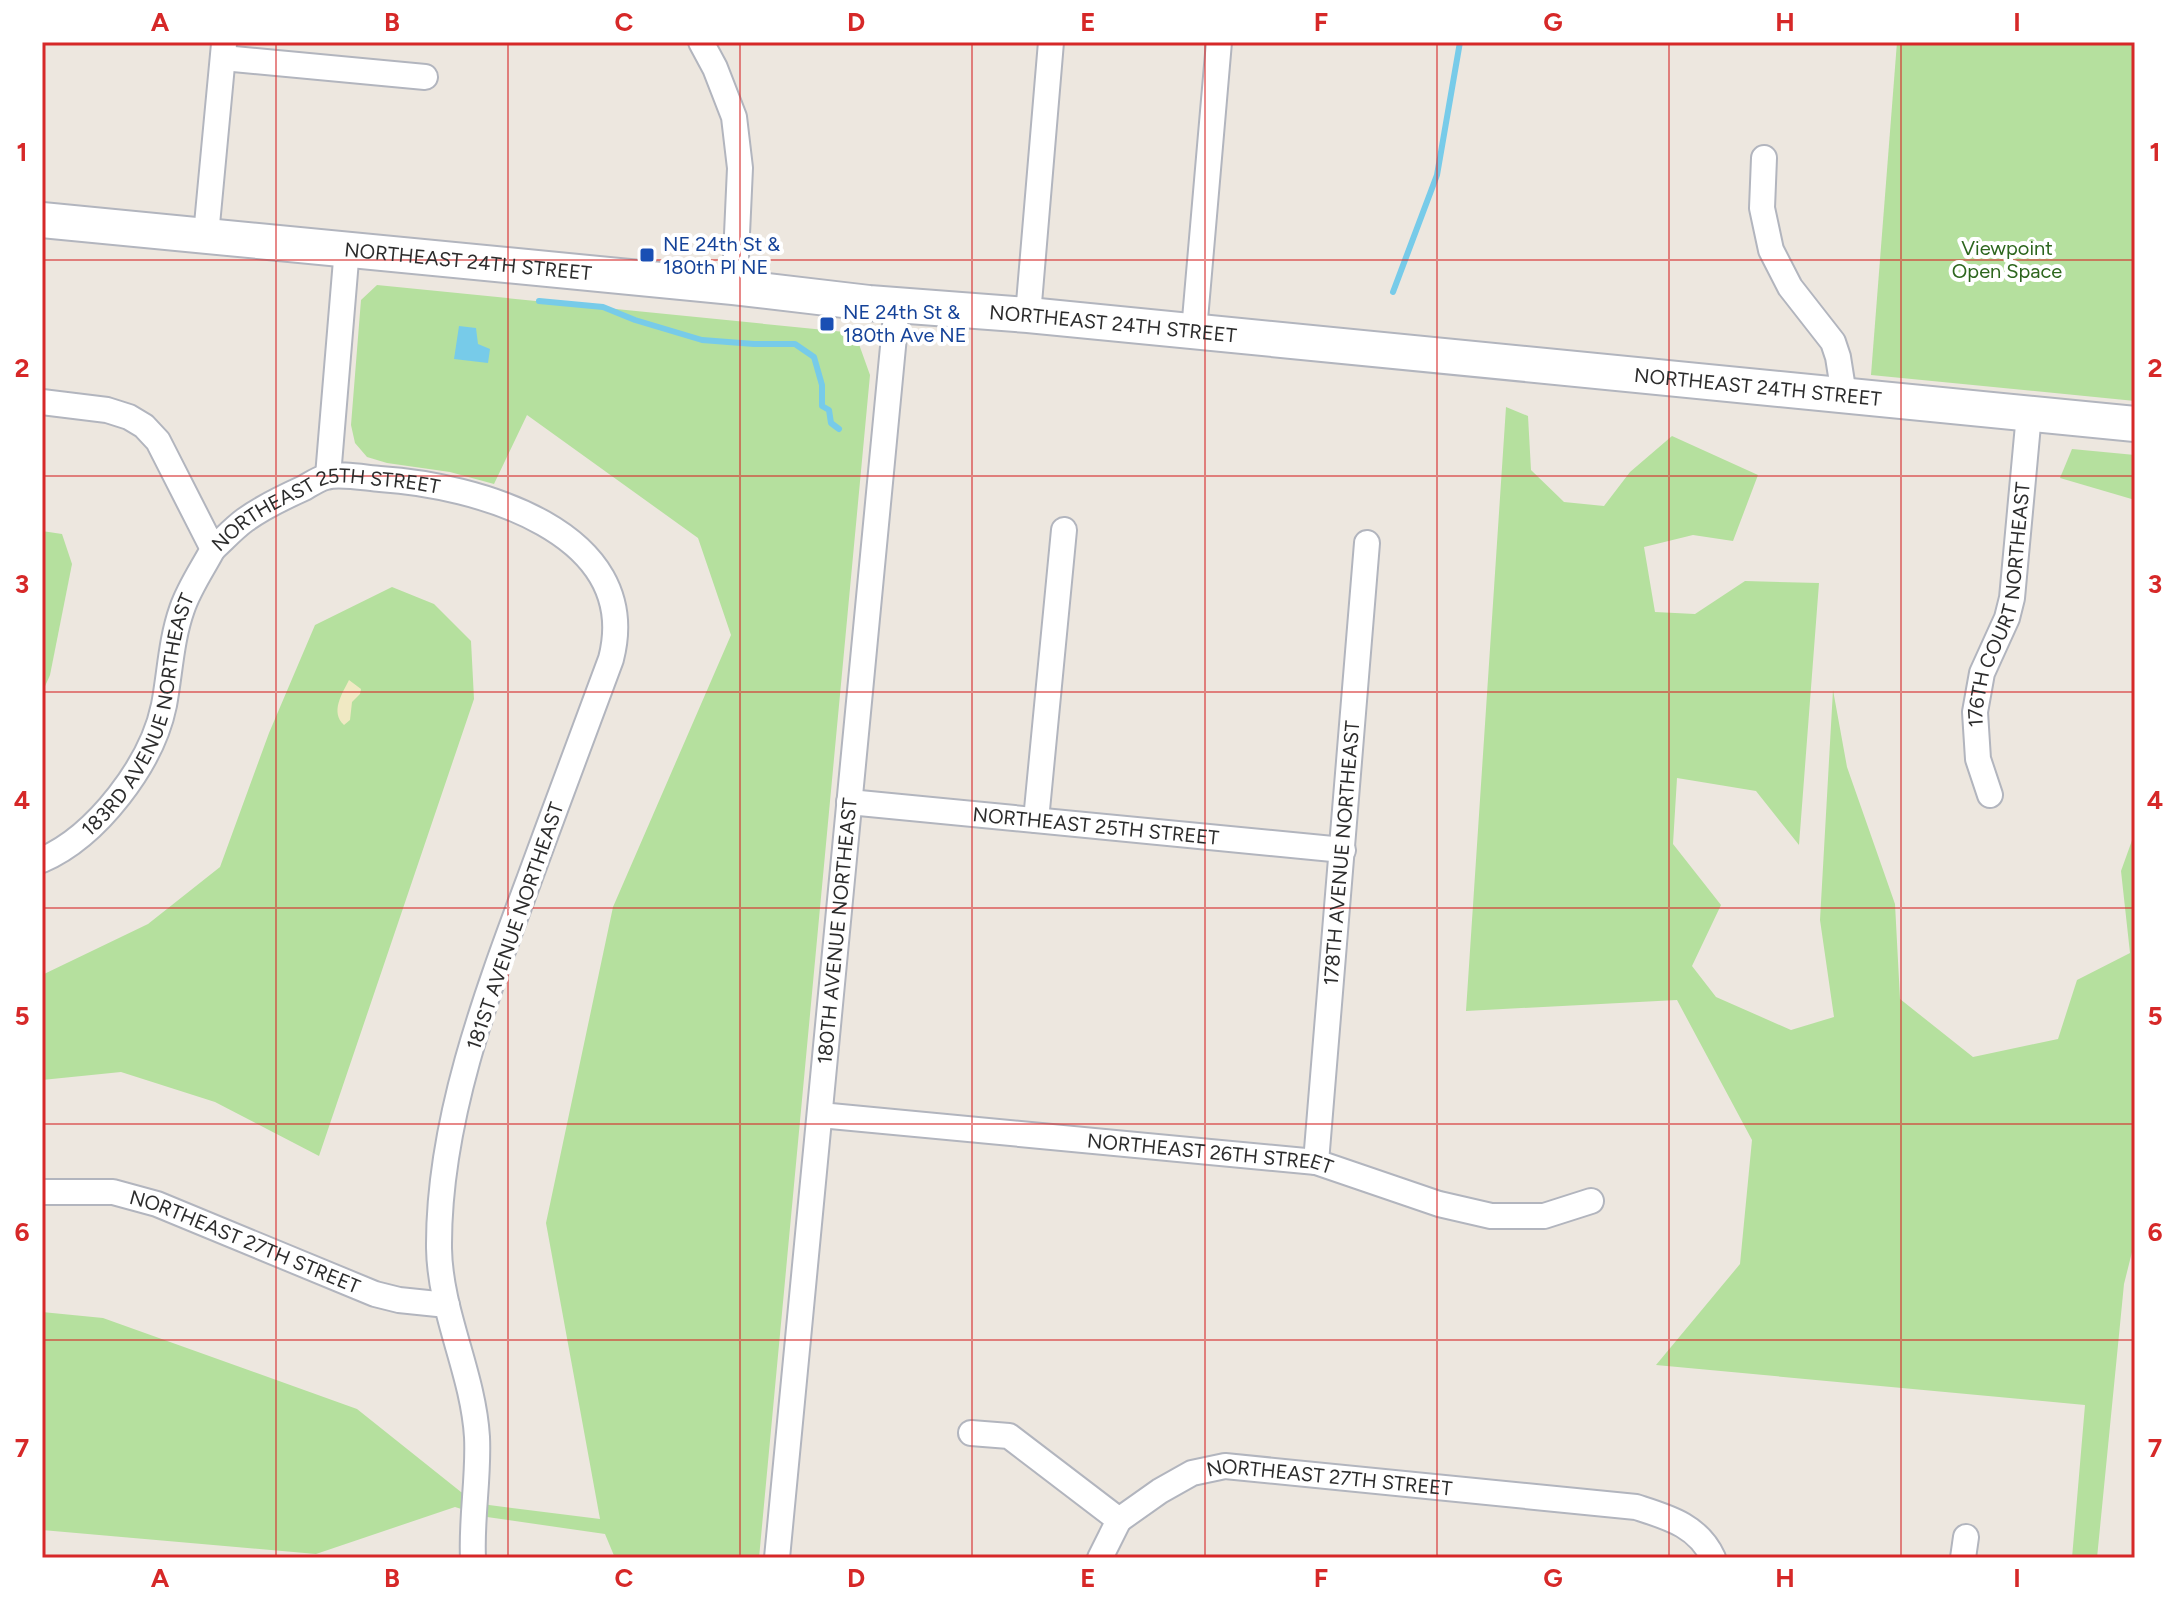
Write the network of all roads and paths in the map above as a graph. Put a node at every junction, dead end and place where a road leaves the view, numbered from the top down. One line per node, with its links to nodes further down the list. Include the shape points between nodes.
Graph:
1 (701, 42): 10 (street, via 734,117 740,168)
2 (1051, 42): 12 (street)
3 (1219, 42): 13 (street)
4 (224, 50): 5 (street); 8 (street)
5 (425, 77)
6 (1764, 158): 14 (street, via 1762,208 1771,250 1790,287 1833,342)
7 (42, 220): 8 (main road, NORTHEAST 24TH STREET)
8 (206, 235): 9 (main road, NORTHEAST 24TH STREET)
9 (347, 248): 10 (main road, NORTHEAST 24TH STREET); 18 (street)
10 (733, 287): 11 (main road, NORTHEAST 24TH STREET)
11 (897, 305): 12 (main road, NORTHEAST 24TH STREET); 24 (street, 180TH AVENUE NORTHEAST)
12 (1028, 315): 13 (main road, NORTHEAST 24TH STREET)
13 (1194, 331): 14 (main road, NORTHEAST 24TH STREET)
14 (1844, 395): 16 (main road, NORTHEAST 24TH STREET)
15 (42, 402): 21 (street, NORTHEAST 25TH STREET, via 107,410 144,426 158,441)
16 (2029, 414): 17 (main road, NORTHEAST 24TH STREET); 23 (street, 176TH COURT NORTHEAST, via 2012,598 1982,673 1975,712 1978,759)
17 (2135, 424)
18 (328, 476): 21 (street, NORTHEAST 25TH STREET, via 245,520); 22 (street, NORTHEAST 25TH STREET, via 452,488 506,506 575,543)
19 (1064, 530): 25 (street)
20 (1367, 543): 26 (street, 178TH AVENUE NORTHEAST)
21 (213, 549): 27 (street, 183RD AVENUE NORTHEAST, via 182,607 164,708 143,761 90,827)
22 (607, 586): 32 (street, 181ST AVENUE NORTHEAST, via 616,626 611,659 479,1017 451,1133 439,1250)
23 (1990, 795)
24 (849, 802): 25 (street, NORTHEAST 25TH STREET); 28 (street, 180TH AVENUE NORTHEAST)
25 (1036, 820): 26 (street, NORTHEAST 25TH STREET)
26 (1343, 850): 29 (street, 178TH AVENUE NORTHEAST)
27 (42, 860)
28 (820, 1115): 29 (street, NORTHEAST 26TH STREET); 36 (street, 180TH AVENUE NORTHEAST)
29 (1316, 1162): 31 (street, NORTHEAST 26TH STREET, via 1491,1216 1544,1216)
30 (42, 1192): 32 (street, NORTHEAST 27TH STREET, via 113,1192 142,1200 375,1294)
31 (1591, 1201)
32 (447, 1305): 35 (street, 181ST AVENUE NORTHEAST, via 467,1374 477,1437)
33 (971, 1433): 34 (street, via 1009,1436)
34 (1119, 1520): 37 (street); 38 (street, NORTHEAST 27TH STREET, via 1192,1473 1225,1466 1636,1507 1674,1519 1697,1534)
35 (473, 1558)
36 (777, 1558)
37 (1100, 1558)
38 (1713, 1558)

